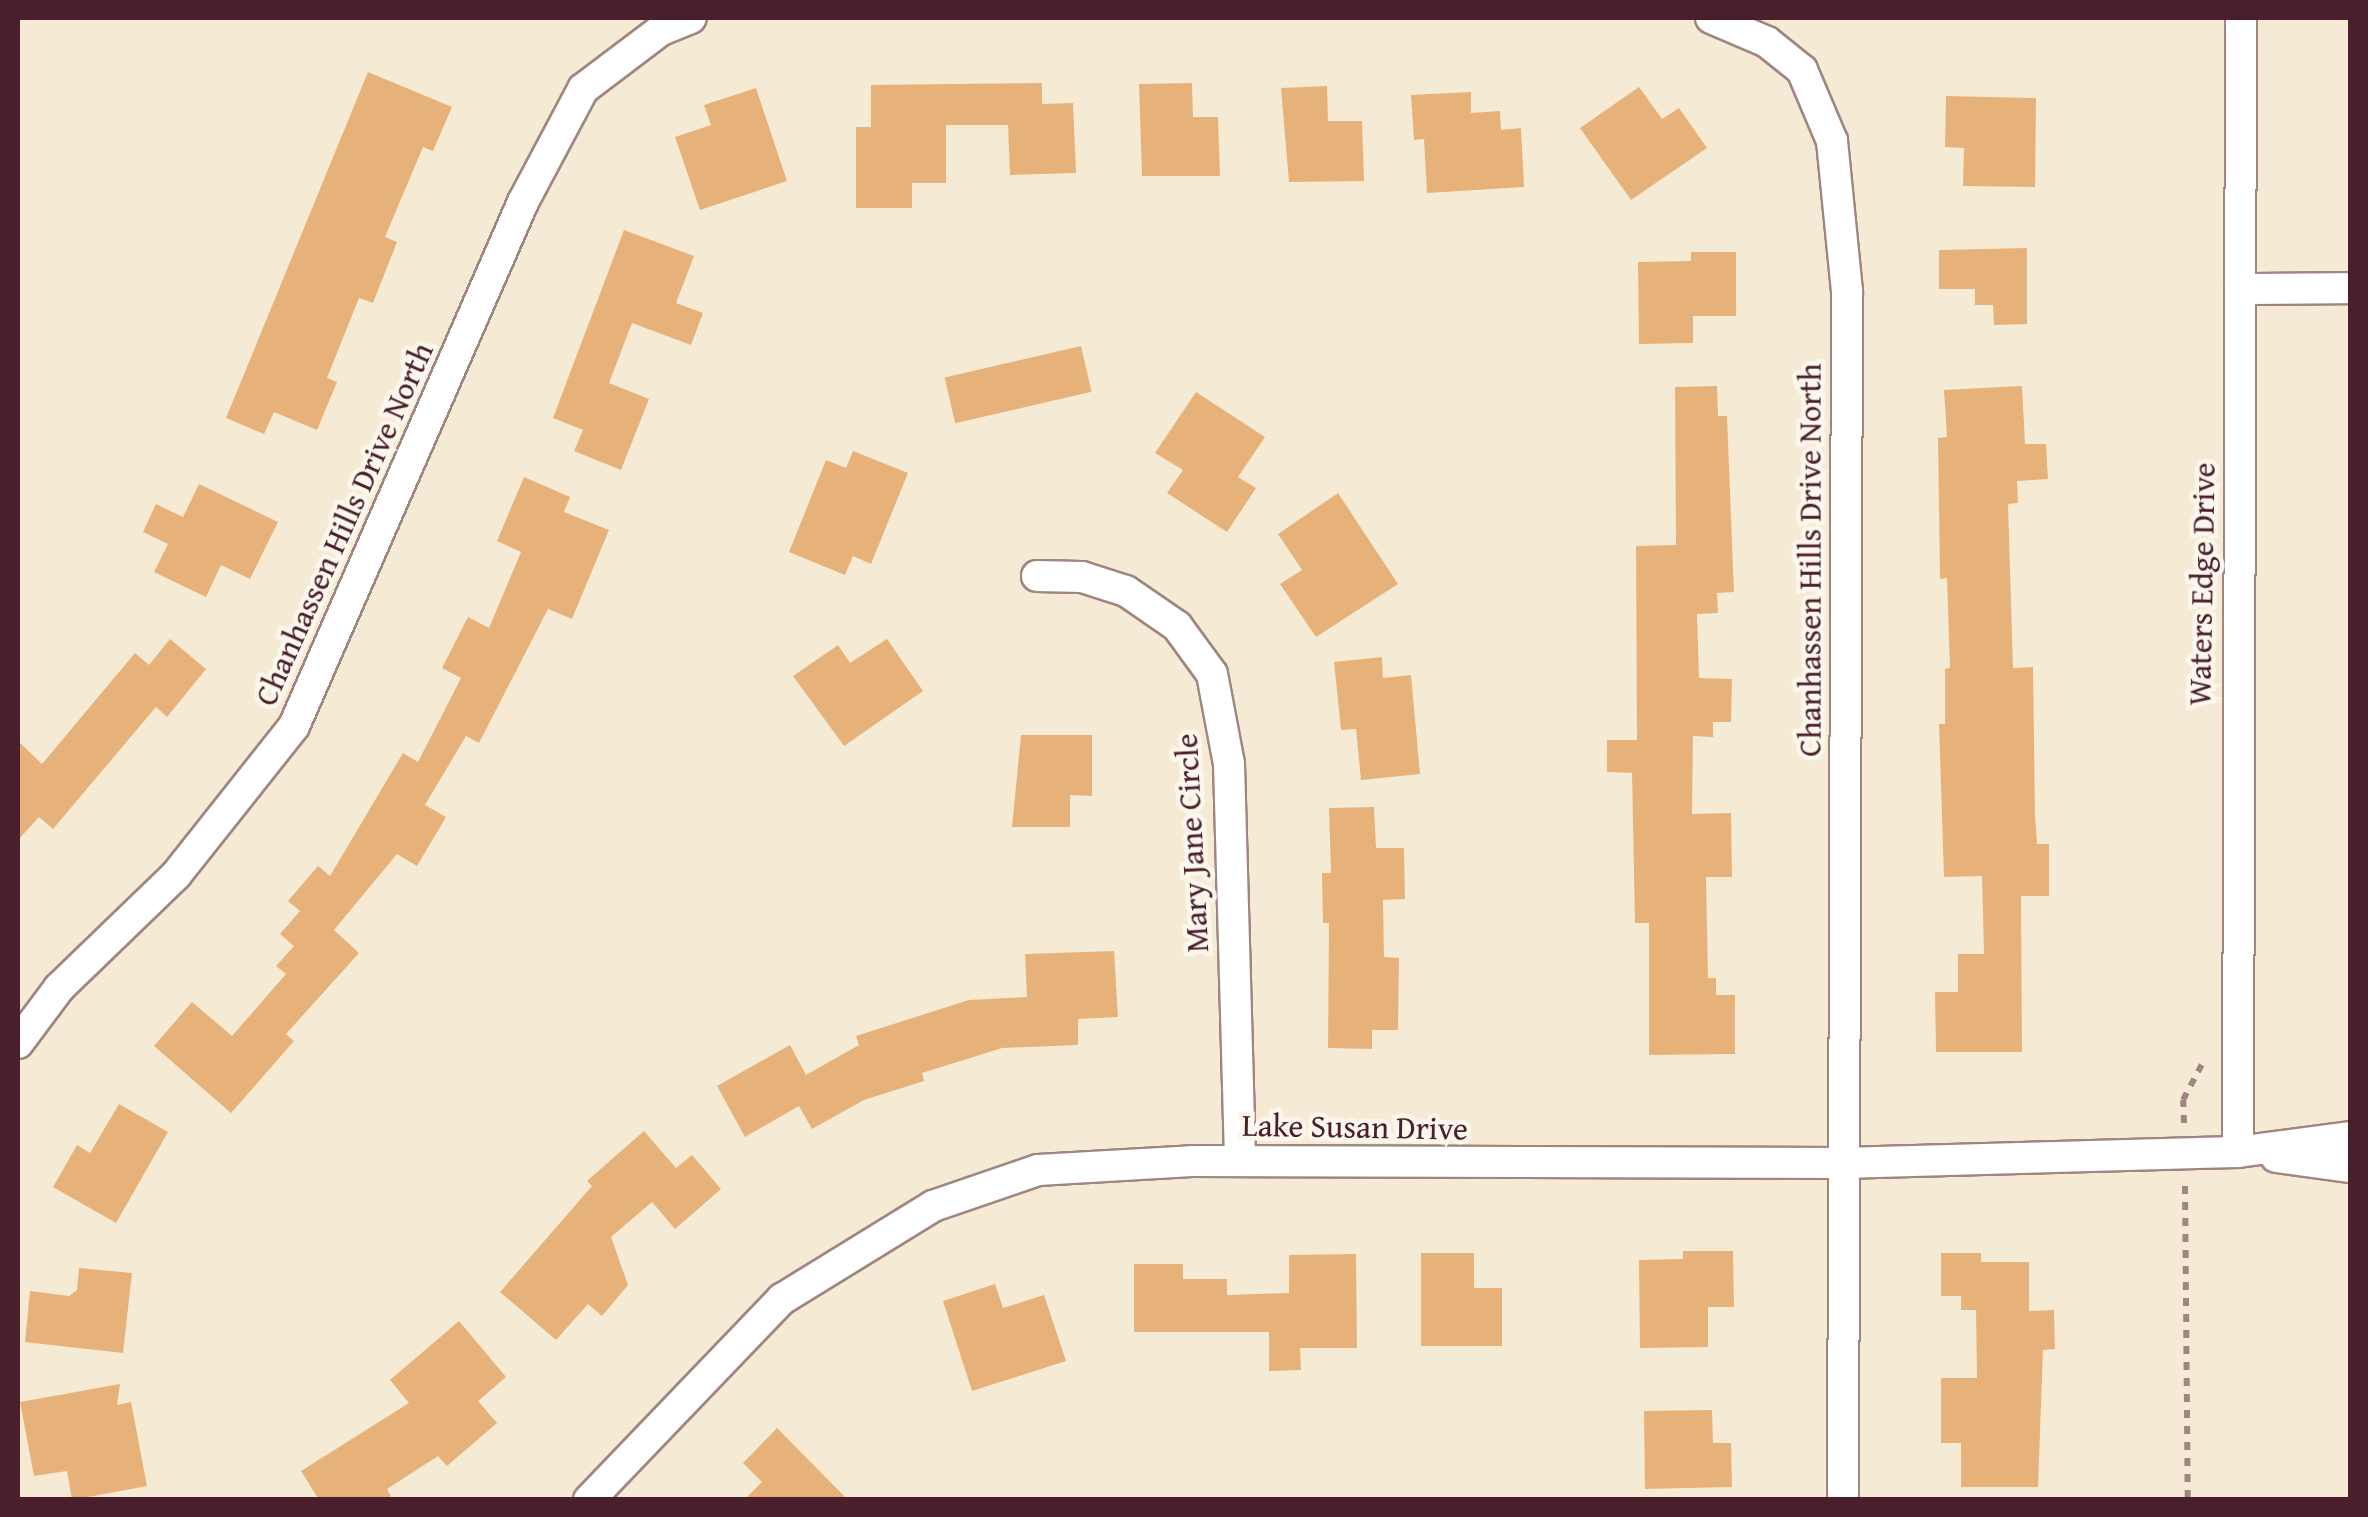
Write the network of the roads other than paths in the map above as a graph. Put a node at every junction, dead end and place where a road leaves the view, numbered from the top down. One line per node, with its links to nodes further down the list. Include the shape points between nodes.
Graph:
1 (691, 18): 7 (street, Chanhassen Hills Drive North, via 661,30 582,89 523,202 294,726 176,875 59,988)
2 (1711, 18): 11 (street, Chanhassen Hills Drive North, via 1767,42 1802,70 1832,141 1847,290)
3 (2240, 18): 4 (street, Waters Edge Drive)
4 (2240, 288): 5 (street); 9 (street, Waters Edge Drive)
5 (2350, 288)
6 (1037, 576): 10 (street, Mary Jane Circle, via 1082,577 1126,592 1177,626 1212,674 1229,764)
7 (18, 1043)
8 (2350, 1137): 9 (street, Lake Susan Drive)
9 (2238, 1152): 11 (street, Lake Susan Drive); 12 (street, Lake Susan Drive)
10 (1240, 1161): 11 (street, Lake Susan Drive); 13 (street, Lake Susan Drive, via 1038,1170 933,1206 782,1299)
11 (1842, 1163): 14 (street, Chanhassen Hills Drive North)
12 (2350, 1167)
13 (590, 1500)
14 (1843, 1500)

